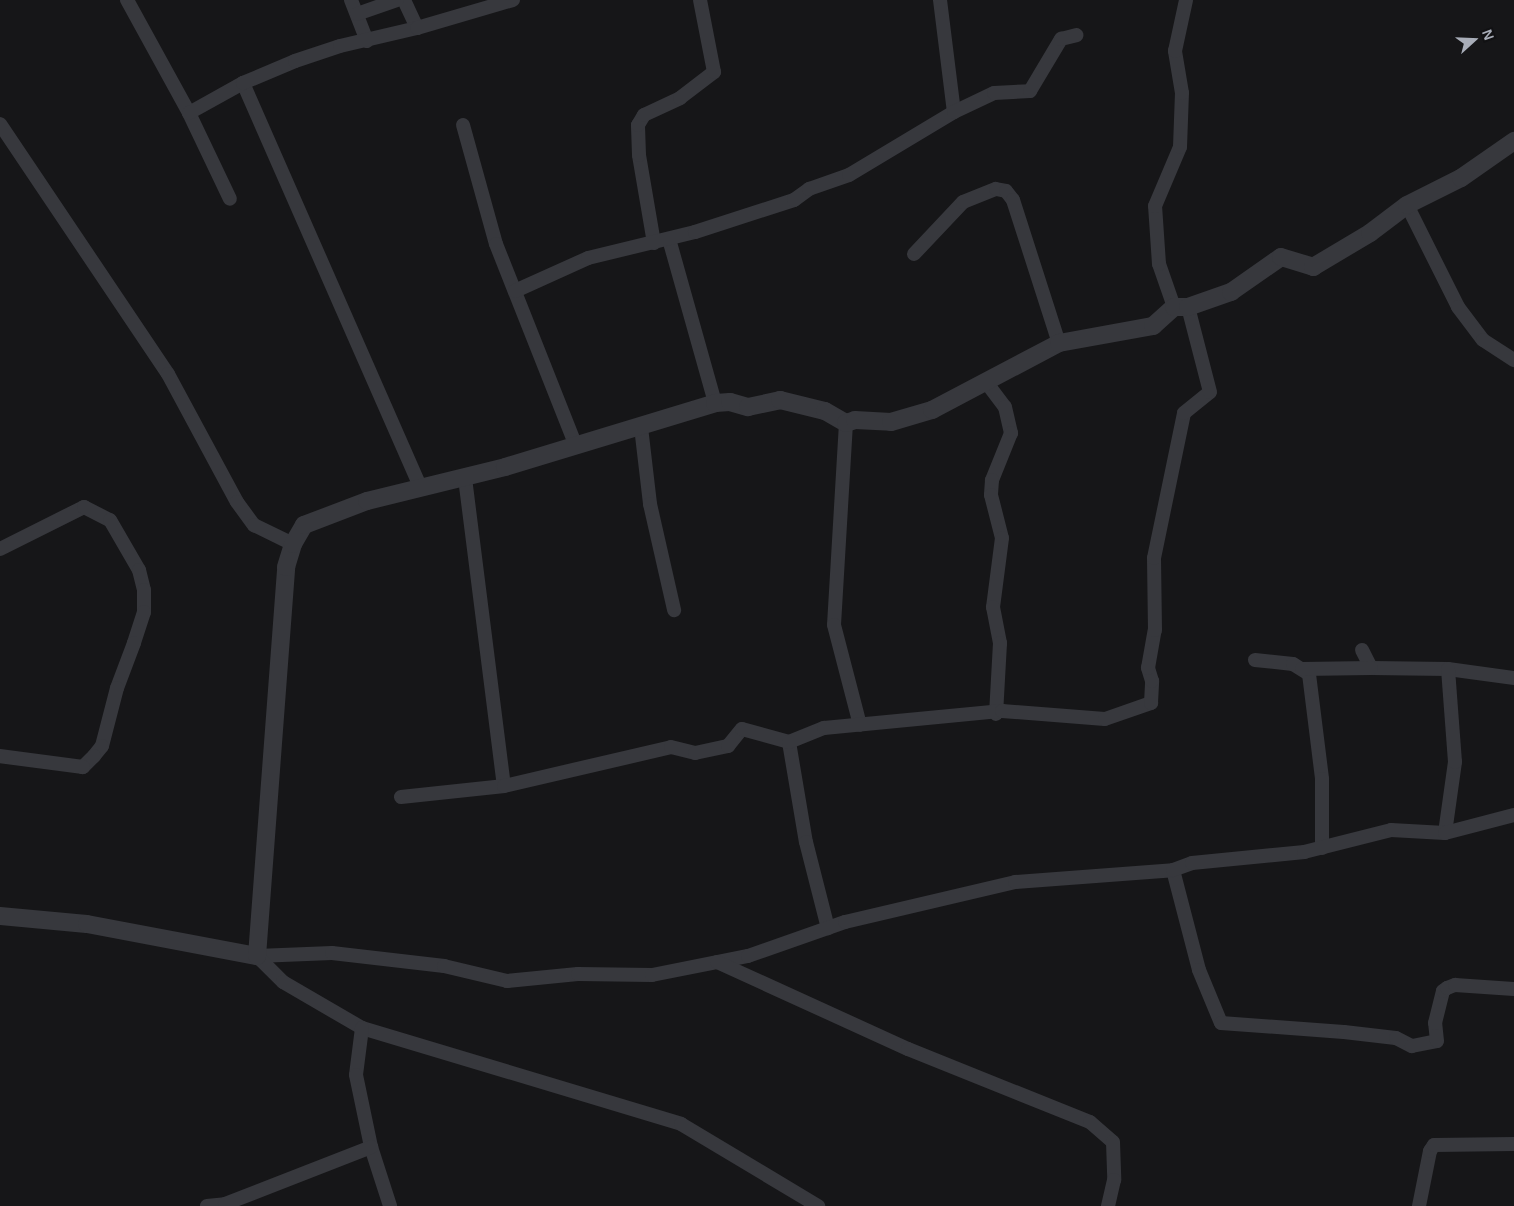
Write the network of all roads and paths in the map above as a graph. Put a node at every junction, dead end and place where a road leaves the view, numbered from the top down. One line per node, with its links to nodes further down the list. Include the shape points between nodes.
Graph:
1 (127, 0): 15 (street)
2 (352, 0): 9 (street)
3 (397, 0): 9 (street)
4 (404, 0): 10 (street)
5 (513, 0): 10 (street)
6 (700, 0): 22 (street, via 714,72 680,98 644,115 637,130)
7 (940, 0): 14 (street)
8 (1186, 0): 25 (street, via 1175,51 1182,93 1180,146 1156,206 1159,264)
9 (357, 14): 12 (street)
10 (417, 28): 12 (street)
11 (1077, 35): 14 (street, via 1061,39 1030,91 994,93)
12 (367, 40): 13 (street, via 340,46)
13 (243, 83): 15 (street); 34 (street)
14 (954, 112): 21 (street, via 884,156 849,175 809,189 794,200)
15 (189, 113): 19 (street)
16 (0, 124): 35 (street, via 168,374 237,502 254,525)
17 (463, 125): 24 (street, via 496,244)
18 (1514, 141): 20 (street, via 1461,178)
19 (230, 199)
20 (1407, 205): 25 (street, via 1370,233 1313,267 1281,257 1232,292); 27 (street, via 1458,306 1483,340)
21 (669, 240): 22 (street); 29 (street)
22 (654, 243): 24 (street, via 588,258)
23 (914, 254): 26 (street, via 964,202 996,189 1006,191 1013,200)
24 (515, 291): 32 (street)
25 (1181, 307): 26 (street, via 1153,326); 44 (street, via 1210,392 1184,413 1154,558 1155,630 1148,668 1152,681 1151,703 1105,719)
26 (1059, 343): 28 (street)
27 (1514, 360)
28 (986, 382): 30 (street, via 932,410 900,420); 44 (street, via 1005,406 1011,433 992,480 991,495 1002,538 993,607 1000,643)
29 (715, 403): 30 (street, via 730,402 748,407 780,400 825,411); 31 (street)
30 (846, 423): 45 (street, via 834,625)
31 (641, 427): 32 (street); 37 (street, via 650,504)
32 (576, 446): 33 (street)
33 (465, 478): 34 (street); 48 (street)
34 (421, 490): 35 (street, via 367,501 321,517 304,525)
35 (293, 544): 56 (street, via 286,567)
36 (0, 549): 47 (street, via 84,507 110,520 139,570 144,590 144,612 117,688 102,746 94,756 83,766)
37 (674, 610)
38 (1362, 650): 40 (street)
39 (1255, 660): 41 (street, via 1293,664)
40 (1372, 668): 41 (street); 42 (street)
41 (1302, 669): 52 (street, via 1309,674 1313,688 1322,779)
42 (1448, 669): 43 (street); 51 (street, via 1455,762)
43 (1514, 678)
44 (996, 714): 45 (street)
45 (860, 725): 46 (street, via 824,728)
46 (790, 742): 48 (street, via 742,729 728,746 695,753 671,747); 55 (street, via 806,842)
47 (0, 756)
48 (504, 786): 49 (street)
49 (401, 797)
50 (1514, 815): 51 (street)
51 (1445, 833): 52 (street, via 1391,830)
52 (1322, 848): 53 (street, via 1192,863)
53 (1173, 870): 55 (street, via 1015,882); 58 (street, via 1199,970 1221,1023 1396,1038 1412,1046 1437,1042 1435,1023 1443,991 1447,988 1455,985)
54 (0, 916): 56 (street, via 87,924)
55 (828, 928): 57 (street, via 748,956)
56 (257, 956): 57 (street, via 341,954 444,966 507,981 578,974 652,975); 59 (street, via 283,982)
57 (716, 962): 66 (street, via 908,1049 1090,1122 1112,1142 1114,1180)
58 (1514, 989)
59 (362, 1028): 61 (street, via 356,1075); 65 (street, via 681,1124)
60 (1514, 1144): 67 (street, via 1434,1145)
61 (371, 1147): 62 (street); 64 (street)
62 (226, 1205): 63 (street)
63 (207, 1206)
64 (390, 1206)
65 (818, 1206)
66 (1108, 1206)
67 (1419, 1206)

